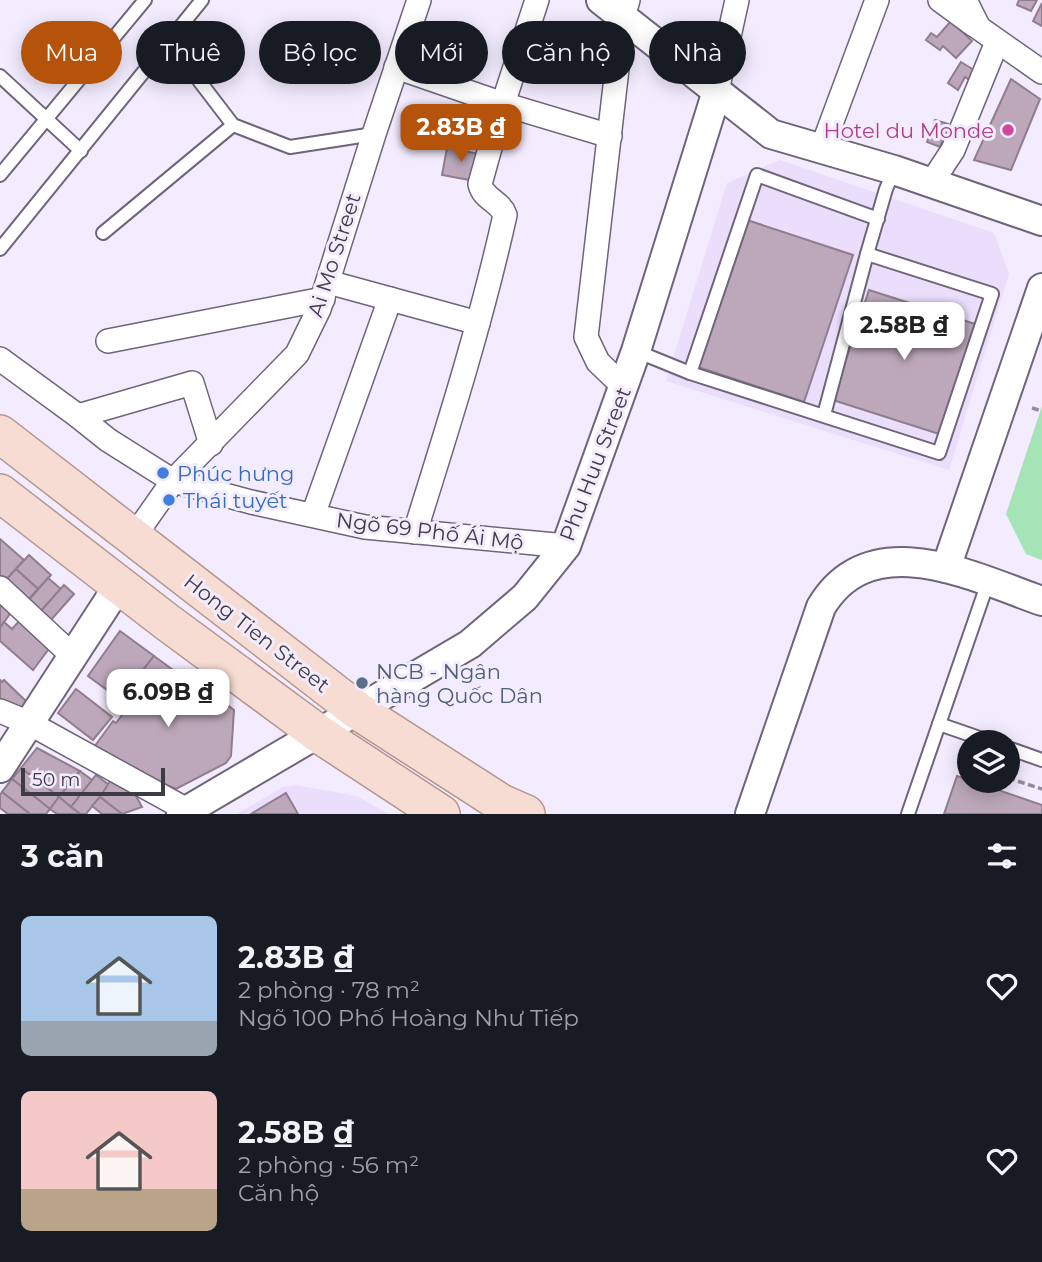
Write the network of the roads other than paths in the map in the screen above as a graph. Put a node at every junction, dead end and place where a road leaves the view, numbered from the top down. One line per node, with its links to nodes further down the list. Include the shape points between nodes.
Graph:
1 (145, 0): 23 (lane)
2 (202, 0): 11 (lane)
3 (419, 0): 12 (street, Ai Mo Street)
4 (537, 0): 22 (street)
5 (601, 0): 10 (street)
6 (737, 0): 21 (street)
7 (877, 0): 27 (street)
8 (940, 0): 13 (street)
9 (965, 0): 13 (street)
10 (626, 8): 21 (street); 26 (street)
11 (184, 21)
12 (412, 21)
13 (979, 28): 14 (street)
14 (997, 42): 16 (street); 31 (street, via 953,150)
15 (395, 70): 25 (street, Ai Mo Street)
16 (1042, 72)
17 (0, 76): 23 (lane)
18 (136, 81): 28 (lane)
19 (202, 84): 24 (lane)
20 (445, 84): 22 (street)
21 (717, 90): 27 (street, via 771,134); 42 (street, Phu Huu Street)
22 (503, 104): 26 (street); 40 (street, via 480,184 505,215)
23 (46, 119): 28 (lane); 30 (lane)
24 (233, 125): 25 (lane, via 290,147); 34 (lane)
25 (374, 134): 38 (street, Ai Mo Street)
26 (610, 136): 45 (street, via 586,337 598,362)
27 (822, 148): 29 (street)
28 (81, 151): 35 (lane)
29 (894, 170): 31 (street); 32 (lane)
30 (0, 175)
31 (932, 182): 33 (street)
32 (878, 219): 36 (lane); 44 (lane, via 757,175)
33 (1042, 221)
34 (103, 233)
35 (3, 241)
36 (867, 254): 46 (lane); 46 (lane, via 992,294 939,453)
37 (1042, 288): 56 (street)
38 (325, 290): 39 (street); 41 (street); 49 (street, Ai Mo Street, via 297,354)
39 (390, 299): 40 (street); 52 (street)
40 (478, 323): 53 (street)
41 (108, 341)
42 (636, 351): 44 (lane); 45 (street, Phu Huu Street)
43 (0, 359): 47 (street, Ngõ 69 Phố Ái Mộ)
44 (690, 373): 46 (lane)
45 (624, 387): 55 (street, Phu Huu Street)
46 (824, 415)
47 (78, 416): 49 (street, via 192,383); 50 (street, Ngõ 69 Phố Ái Mộ)
48 (0, 434): 54 (main road, Hong Tien Street)
49 (211, 444): 50 (street, Ai Mo Street)
50 (173, 481): 52 (street, Ngõ 69 Phố Ái Mộ); 54 (street, Ai Mo Street)
51 (0, 493): 58 (main road, Hong Tien Street)
52 (313, 515): 53 (street, Ngõ 69 Phố Ái Mộ)
53 (415, 533): 55 (street, Ngõ 69 Phố Ái Mộ)
54 (133, 538): 63 (main road, Hong Tien Street)
55 (566, 546): 63 (street, Phu Huu Street, via 525,597 470,644)
56 (946, 568): 57 (street); 74 (street, via 902,561 876,565 834,588 817,618)
57 (988, 582): 60 (street); 65 (lane)
58 (119, 585): 61 (street); 67 (main road, Hong Tien Street)
59 (0, 588): 61 (street)
60 (1042, 601)
61 (74, 657): 64 (street)
62 (0, 711): 64 (street)
63 (358, 711): 67 (street, Phu Huu Street); 73 (main road, Hong Tien Street, via 501,803)
64 (29, 723): 70 (street); 71 (street)
65 (939, 724): 66 (lane); 75 (lane)
66 (957, 730)
67 (319, 734): 71 (street, Phu Huu Street); 72 (main road, Hong Tien Street)
68 (1020, 752): 69 (lane)
69 (1042, 760)
70 (0, 768)
71 (184, 812)
72 (441, 814)
73 (526, 814)
74 (750, 814)
75 (908, 814)

